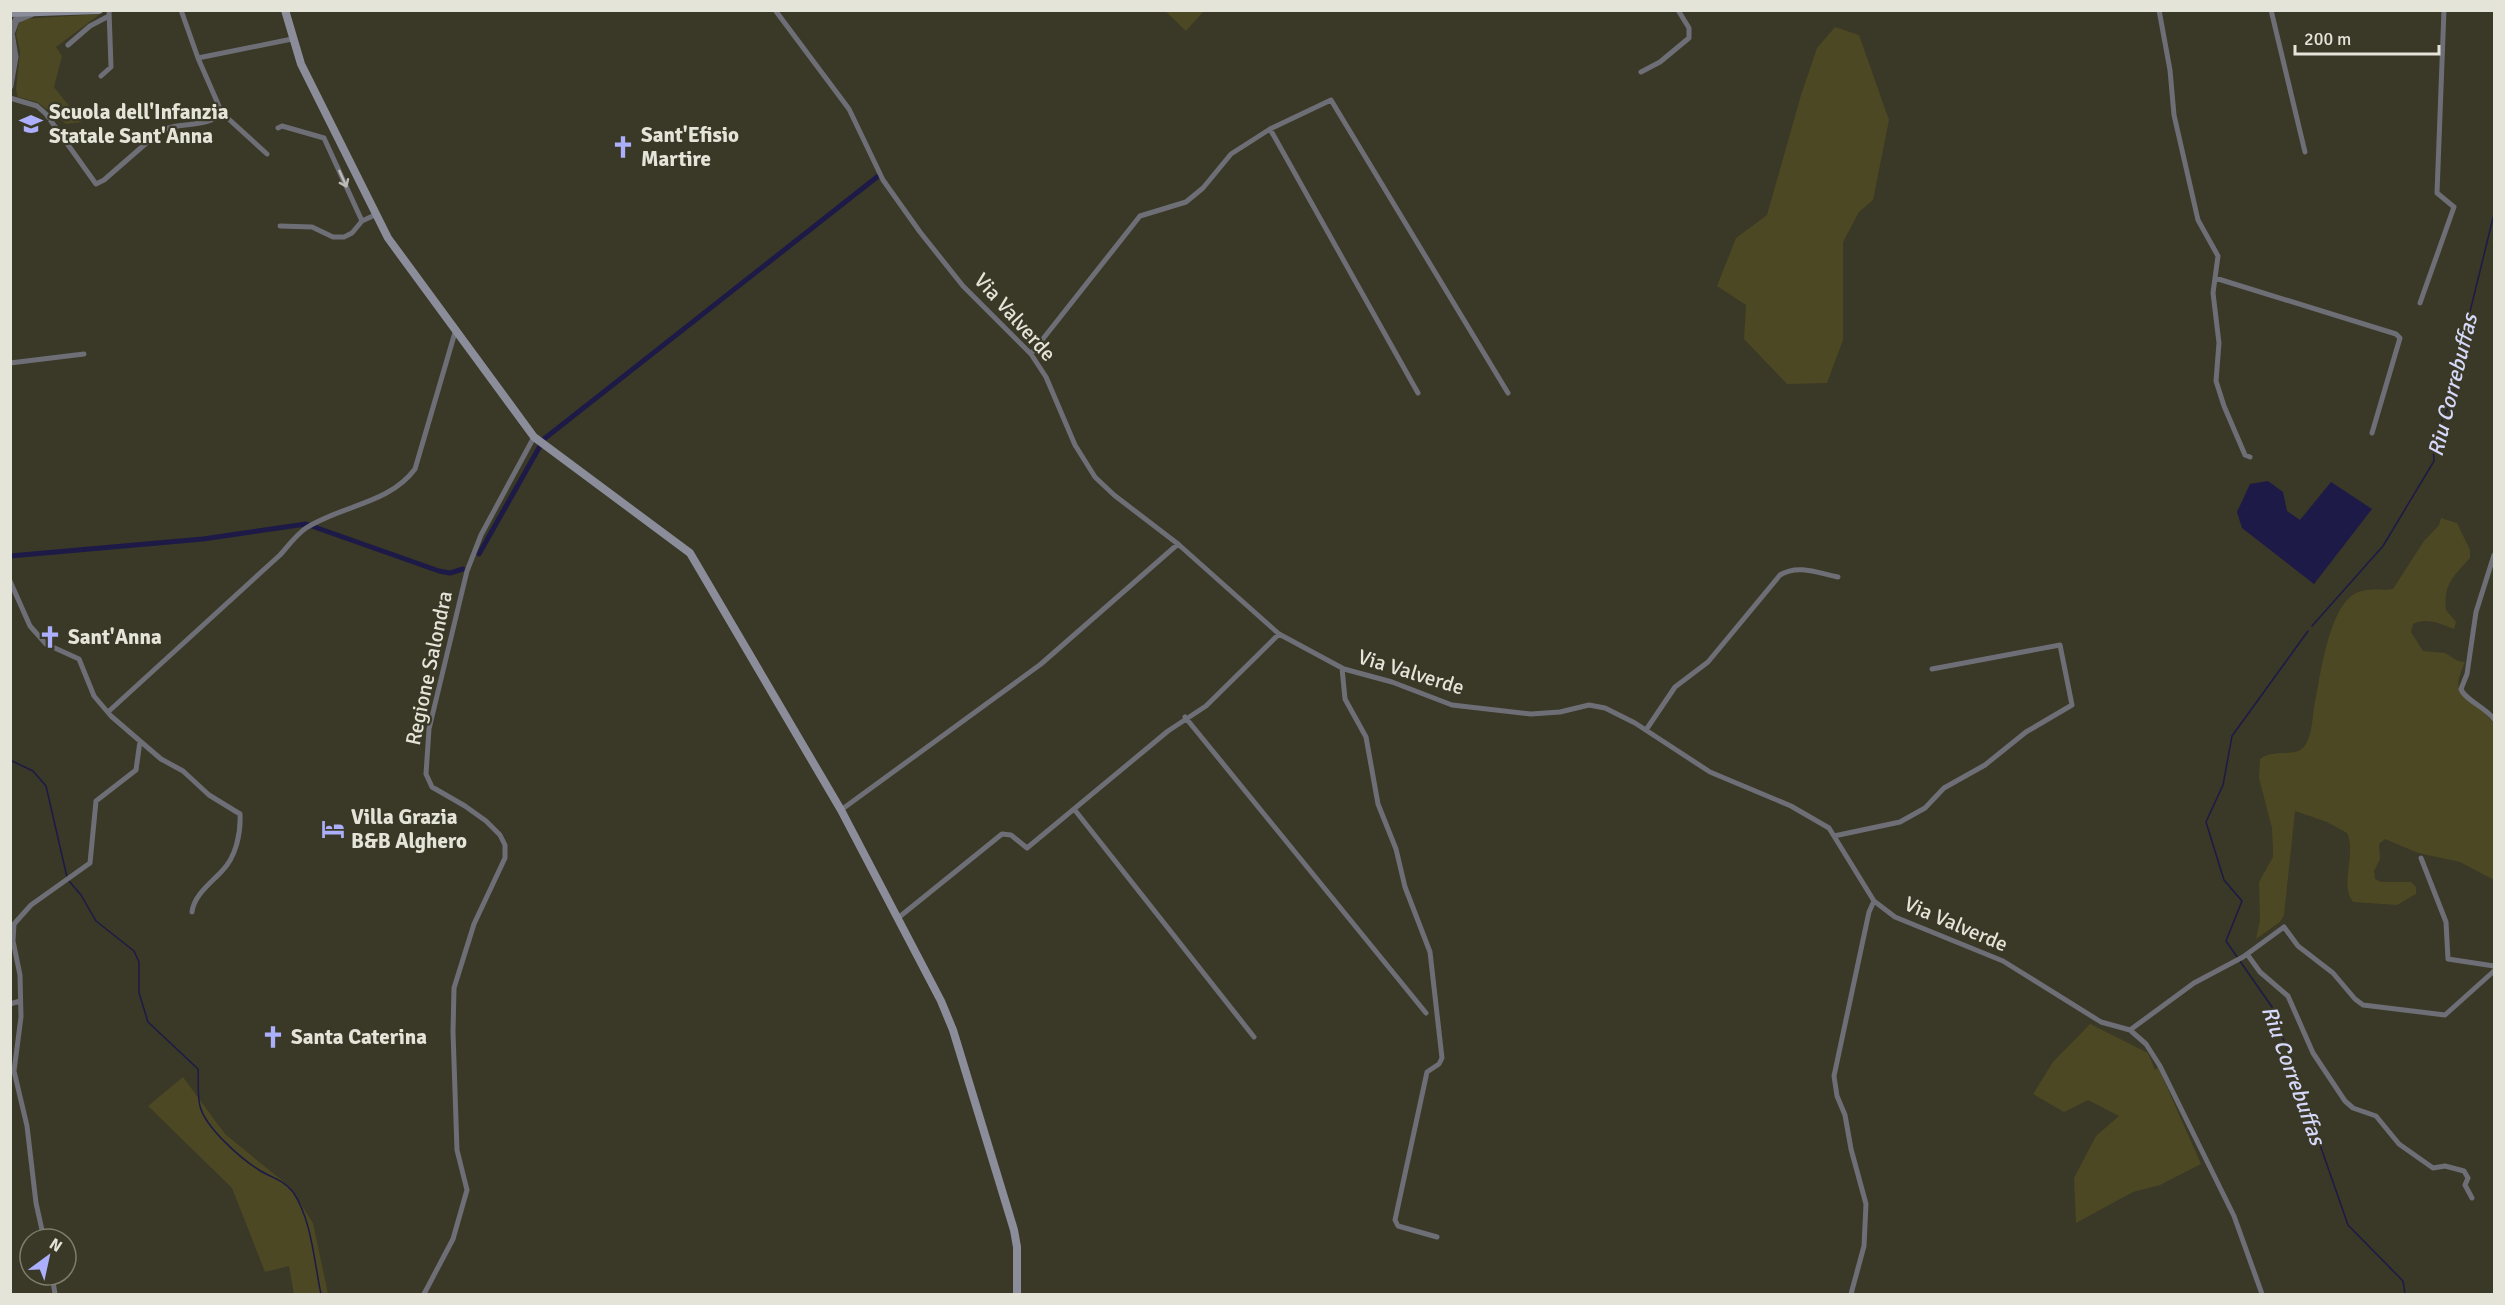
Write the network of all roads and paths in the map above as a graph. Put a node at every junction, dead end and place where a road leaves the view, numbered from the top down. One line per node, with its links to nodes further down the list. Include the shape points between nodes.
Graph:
1 (99, 10): 9 (main road)
2 (181, 10): 16 (street)
3 (285, 10): 14 (main road)
4 (775, 10): 36 (street, Via Valverde, via 849,109 883,180 920,232 963,286)
5 (1678, 10): 18 (street, via 1689,28 1689,38)
6 (2159, 10): 32 (street, via 2174,115 2198,220 2216,248)
7 (2271, 10): 27 (street)
8 (2444, 10): 33 (street, via 2437,193 2454,207)
9 (95, 11): 12 (main road)
10 (109, 13): 15 (street); 19 (street, via 111,67)
11 (10, 14): 12 (main road)
12 (32, 14): 13 (street, via 16,20)
13 (11, 30): 17 (street, via 15,57)
14 (292, 39): 16 (street); 23 (main road)
15 (68, 45)
16 (198, 58): 22 (street)
17 (12, 71): 20 (street)
18 (1641, 72)
19 (102, 76)
20 (10, 86)
21 (10, 98): 22 (street, via 37,106 46,114 96,184 168,126 205,123)
22 (222, 113): 28 (street)
23 (331, 126): 26 (street); 29 (main road)
24 (279, 128): 26 (street)
25 (1270, 129): 36 (street, via 1231,154 1186,202 1140,216); 38 (street); 39 (street, via 1331,100)
26 (324, 138): 30 (street, one-way to 30)
27 (2305, 152)
28 (267, 154)
29 (375, 215): 30 (street); 34 (main road)
30 (362, 221): 31 (street, via 352,233 339,237 312,227)
31 (280, 226)
32 (2215, 278): 40 (street, via 2396,334 2400,338); 42 (street, via 2219,343 2216,381 2245,455)
33 (2421, 303)
34 (456, 329): 41 (main road); 50 (street, via 415,469 408,478 391,492 307,528)
35 (84, 354): 37 (street)
36 (1031, 354): 43 (street, Via Valverde, via 1095,477)
37 (10, 363)
38 (1418, 393)
39 (1508, 393)
40 (2372, 433)
41 (540, 440): 56 (main road, via 690,553); 73 (street, Regione Salondra, via 482,535 467,571 429,729 426,774 432,787 486,821 500,835 505,858 474,924 454,988 457,1150 467,1190 453,1239)
42 (2250, 457)
43 (1178, 544): 47 (street, Via Valverde); 56 (street, via 1041,664)
44 (2494, 555): 52 (street, via 2476,612 2467,674 2461,689)
45 (1838, 577): 53 (street, via 1800,569 1780,575 1708,662 1675,687)
46 (10, 581): 50 (street, via 30,626 46,645 79,659 94,696)
47 (1279, 634): 48 (street, Via Valverde); 51 (street, via 1206,706)
48 (1342, 668): 53 (street, Via Valverde, via 1452,705 1531,714 1589,705 1605,708); 72 (street, via 1345,699 1366,737 1378,804 1430,952 1442,1058 1427,1072 1395,1220 1398,1226)
49 (1932, 669): 57 (street, via 2060,645 2072,705 2026,732 1985,765 1944,788 1925,808 1900,822)
50 (108, 712): 54 (street)
51 (1185, 717): 55 (street); 67 (street)
52 (2494, 718)
53 (1646, 730): 57 (street, Via Valverde, via 1710,772 1791,806 1829,828)
54 (140, 741): 60 (street, via 240,814 237,844 224,870 206,885); 65 (street, via 136,770 96,801 90,863 31,905 14,924)
55 (1074, 809): 61 (street, via 1027,848 1011,835 1002,834); 69 (street)
56 (841, 810): 61 (main road)
57 (1834, 837): 59 (street, Via Valverde)
58 (2421, 858): 63 (street, via 2446,922 2448,959)
59 (1874, 901): 68 (street, Via Valverde, via 1894,917 2003,961 2101,1022); 75 (street, via 1834,1076 1866,1204 1864,1246)
60 (192, 912)
61 (898, 918): 74 (main road, via 953,1030 1014,1230)
62 (2245, 956): 64 (street, via 2284,927 2363,1005 2434,1015 2453,1010); 68 (street, via 2194,983); 70 (street, via 2288,996 2313,1053 2346,1101 2353,1108 2376,1116 2399,1144 2433,1168 2445,1166 2464,1171 2468,1178 2465,1185)
63 (2494, 966)
64 (2494, 971)
65 (20, 1001): 66 (street); 71 (street, via 14,1071 27,1126)
66 (10, 1004)
67 (1426, 1013)
68 (2130, 1030): 76 (street, via 2146,1044 2160,1066 2234,1216)
69 (1254, 1037)
70 (2472, 1198)
71 (41, 1227)
72 (1437, 1237)
73 (424, 1294)
74 (1017, 1294)
75 (1851, 1294)
76 (2262, 1294)

